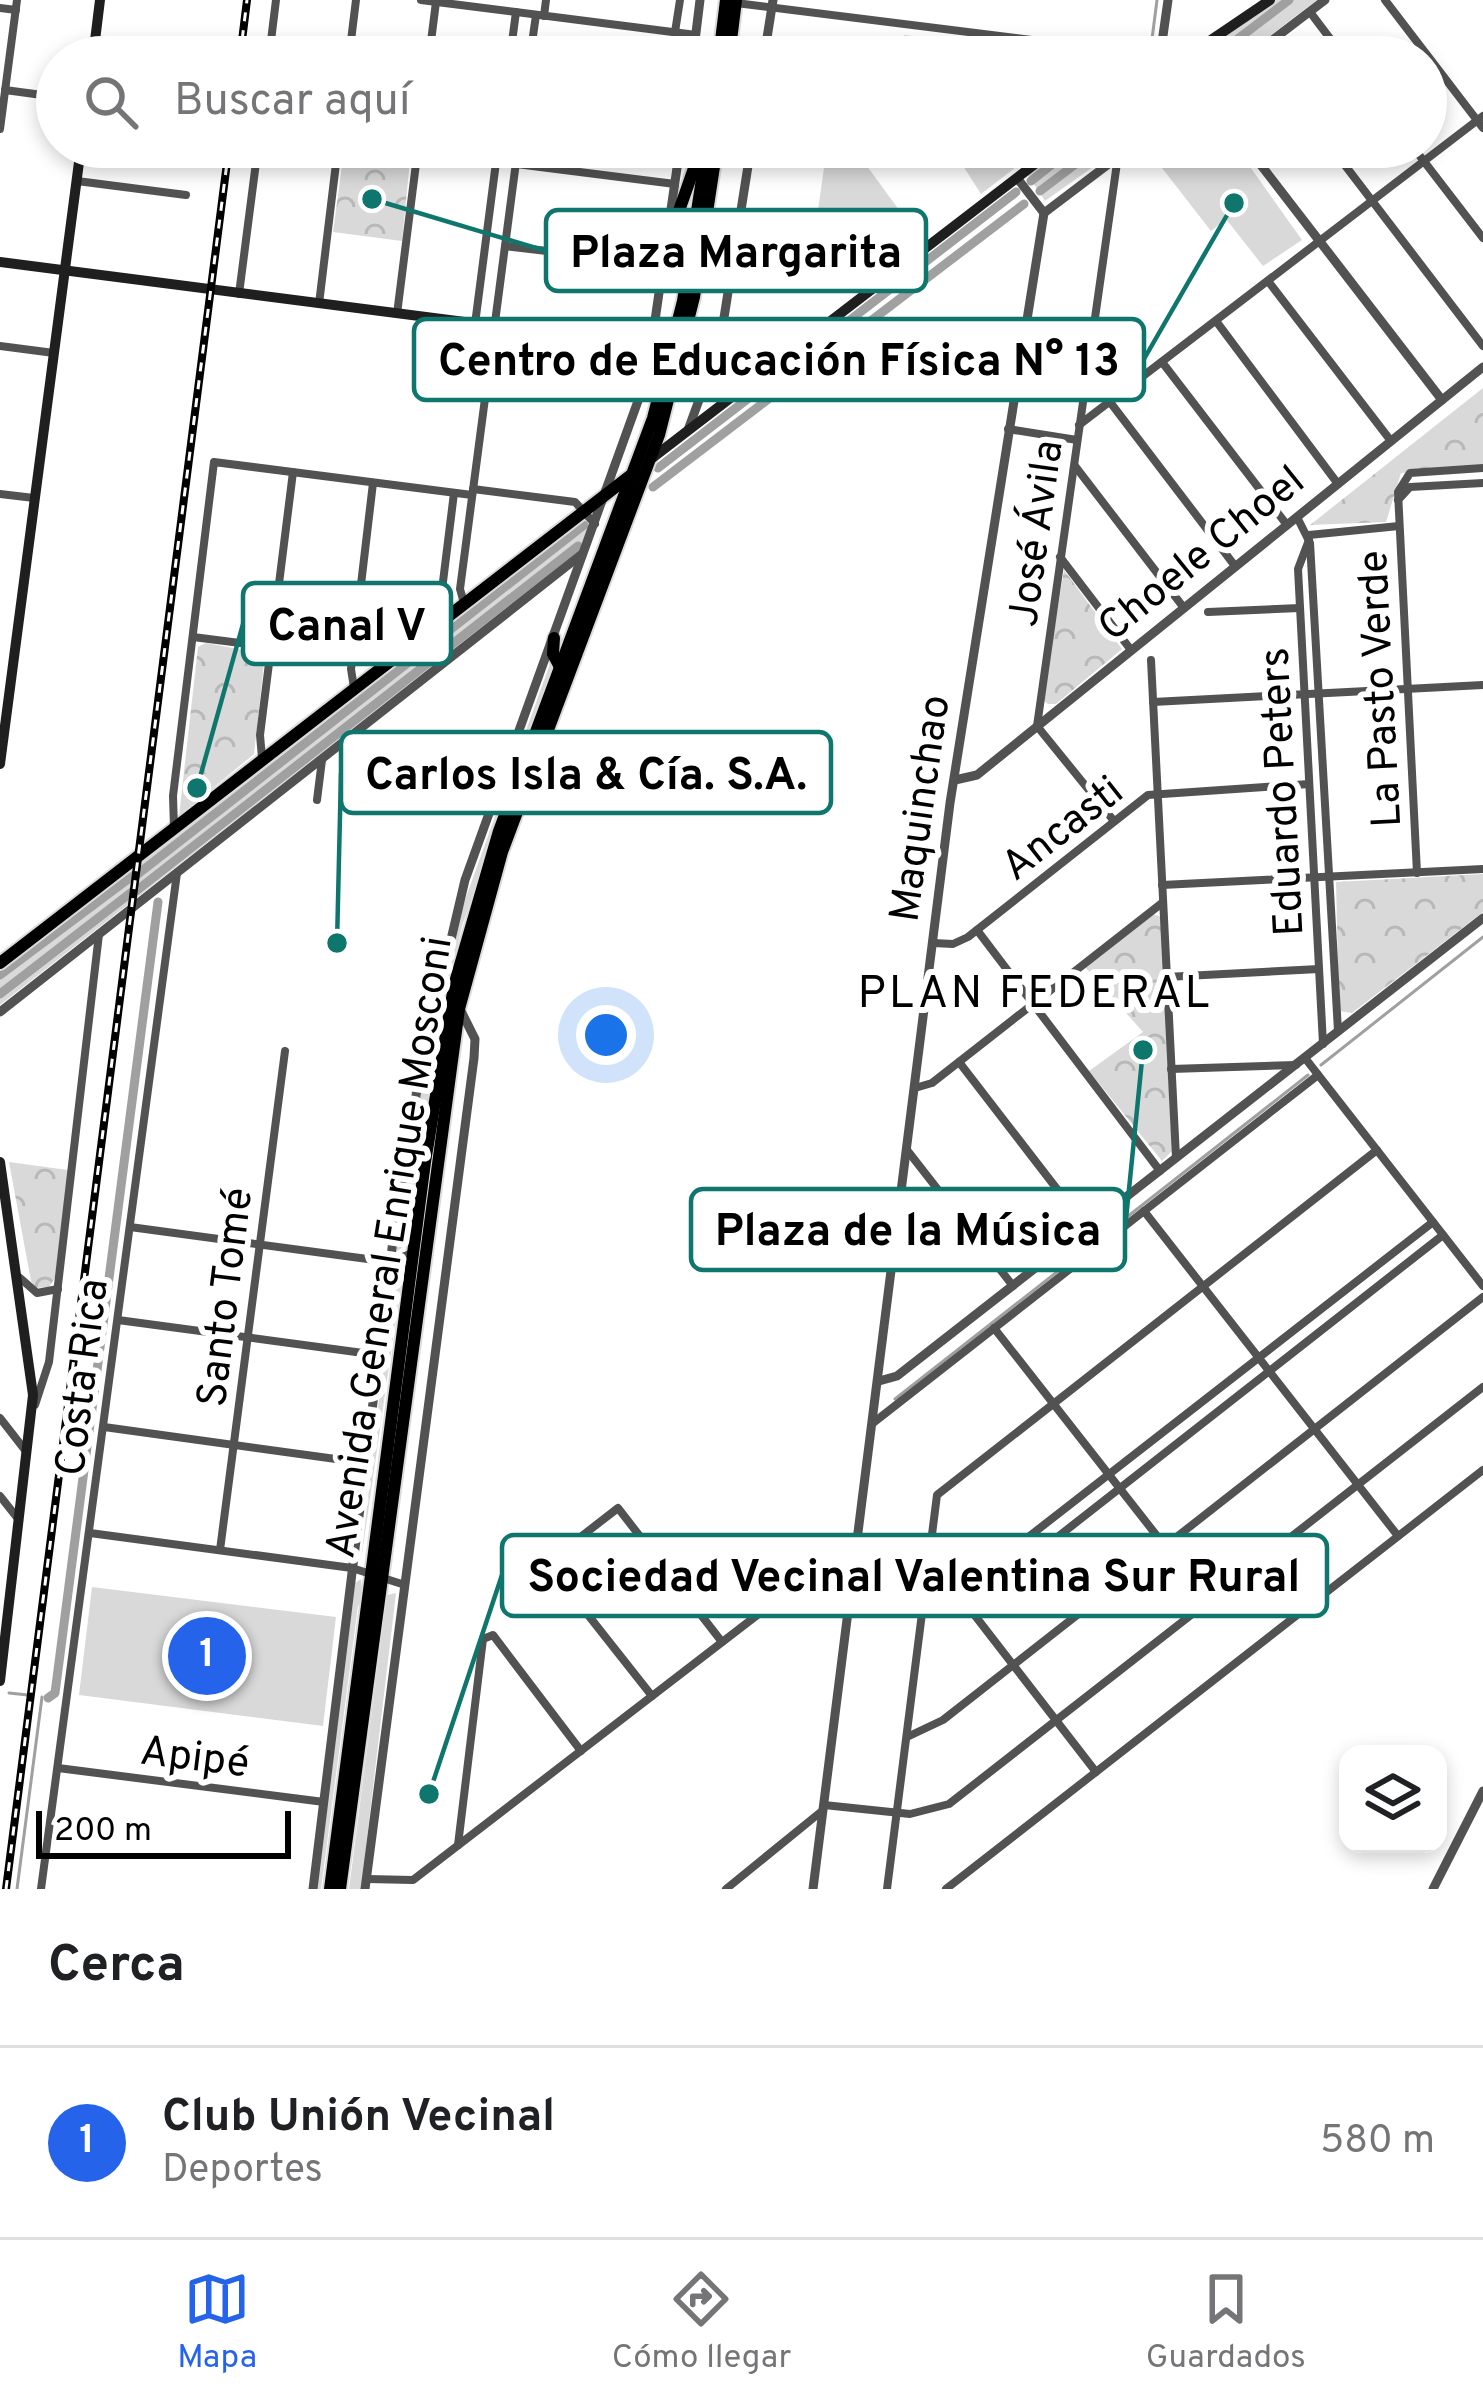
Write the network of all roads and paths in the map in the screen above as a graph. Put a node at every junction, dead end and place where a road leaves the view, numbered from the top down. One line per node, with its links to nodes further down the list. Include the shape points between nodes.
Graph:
1 (100, 0): 22 (main road)
2 (276, 0): 23 (street)
3 (356, 0): 24 (street)
4 (421, 0): 13 (street)
5 (546, 0): 19 (street)
6 (680, 0): 20 (street)
7 (700, 0): 21 (street)
8 (1168, 0): 32 (street)
9 (1270, 0): 33 (main road)
10 (1325, 0): 18 (street)
11 (1385, 0): 36 (street)
12 (733, 1): 14 (street); 28 (main road); 29 (main road)
13 (436, 2): 17 (street); 25 (street)
14 (772, 4): 30 (street); 31 (street)
15 (16, 5): 16 (street); 38 (street)
16 (0, 8)
17 (516, 12): 19 (street); 26 (street)
18 (1310, 12): 34 (street); 35 (street)
19 (540, 15): 20 (street); 27 (street)
20 (675, 32): 21 (street)
21 (695, 35)
22 (96, 36)
23 (272, 36)
24 (352, 36)
25 (432, 36)
26 (513, 36)
27 (535, 36)
28 (724, 36)
29 (730, 36)
30 (767, 36)
31 (1006, 36)
32 (1163, 36)
33 (1217, 36)
34 (1280, 36)
35 (1328, 36)
36 (1413, 36)
37 (1447, 79): 40 (street)
38 (3, 90): 39 (street); 41 (street)
39 (36, 94)
40 (1481, 122): 42 (street)
41 (0, 128)
42 (1447, 145)
43 (79, 168): 63 (main road)
44 (255, 168): 76 (street)
45 (335, 168): 77 (street)
46 (416, 168): 78 (street)
47 (495, 168): 80 (street)
48 (515, 168): 71 (street)
49 (548, 168): 64 (street)
50 (677, 168): 64 (street)
51 (696, 168): 69 (main road)
52 (701, 168): 85 (main road, Avenida General Enrique Mosconi)
53 (713, 168): 85 (main road, Avenida General Enrique Mosconi)
54 (748, 168): 89 (street)
55 (1030, 168): 62 (main road)
56 (1102, 168): 67 (street)
57 (1116, 168): 93 (street, José Ávila)
58 (1263, 168): 70 (street)
59 (1347, 168): 66 (street)
60 (1415, 168): 66 (street)
61 (1429, 168): 68 (street)
62 (1017, 178): 67 (street); 90 (main road)
63 (77, 181): 65 (street); 74 (main road)
64 (675, 184): 69 (street)
65 (186, 195)
66 (1372, 201): 70 (street); 84 (street)
67 (1044, 213): 94 (street, Maquinchao)
68 (1483, 238)
69 (668, 242): 73 (street)
70 (1320, 242): 75 (street); 91 (street)
71 (505, 246): 73 (street); 81 (street)
72 (0, 262): 74 (main road)
73 (664, 265): 83 (street)
74 (65, 271): 76 (main road); 86 (main road)
75 (1268, 281): 79 (street); 97 (street)
76 (239, 294): 77 (main road)
77 (319, 304): 78 (main road)
78 (398, 314): 80 (main road)
79 (1216, 320): 87 (street); 106 (street)
80 (475, 324): 81 (main road)
81 (494, 326): 83 (main road); 107 (street)
82 (0, 346): 86 (street)
83 (653, 346): 85 (main road); 99 (street)
84 (1483, 346)
85 (677, 349): 89 (main road, via 695,353); 98 (main road, Avenida General Enrique Mosconi); 103 (main road, Avenida General Enrique Mosconi)
86 (54, 353): 111 (main road)
87 (1162, 362): 92 (street); 116 (street)
88 (1483, 367): 91 (street, Choele Choel)
89 (707, 377): 90 (main road, via 718,394); 95 (street)
90 (735, 395): 95 (main road)
91 (1442, 400): 97 (street, Choele Choel)
92 (1110, 402): 93 (street); 121 (street)
93 (1079, 425): 96 (street, José Ávila)
94 (1008, 429): 96 (street); 148 (street, Maquinchao)
95 (688, 430): 98 (main road)
96 (1077, 440): 100 (street, José Ávila)
97 (1391, 441): 106 (street, Choele Choel)
98 (651, 459): 103 (main road); 169 (main road, Avenida General Enrique Mosconi, via 502,852)
99 (619, 461): 103 (street, via 621,474); 110 (street)
100 (1074, 465): 120 (street, José Ávila); 125 (street)
101 (1483, 468): 112 (street, via 1410,473)
102 (292, 472): 104 (street); 129 (street, via 214,463); 133 (street)
103 (636, 472): 110 (main road); 137 (main road, Avenida General Enrique Mosconi)
104 (374, 483): 108 (street); 135 (street)
105 (1483, 483): 112 (street, via 1410,487)
106 (1338, 484): 114 (street, Choele Choel)
107 (472, 492): 108 (street); 113 (street, via 575,502); 124 (street)
108 (454, 493): 128 (street)
109 (0, 494): 111 (street)
110 (607, 495): 113 (main road); 115 (street)
111 (35, 499): 132 (main road)
112 (1398, 501): 117 (street, La Pasto Verde)
113 (586, 511): 115 (street); 124 (main road)
114 (1297, 517): 116 (street, Choele Choel); 118 (street)
115 (596, 525): 119 (street)
116 (1287, 525): 121 (street, Choele Choel)
117 (1399, 526): 118 (street); 140 (street, La Pasto Verde)
118 (1309, 537): 126 (street, Eduardo Peters, via 1298,565); 142 (street, Eduardo Peters)
119 (586, 551): 122 (street); 123 (street)
120 (1060, 557): 134 (street); 144 (street, José Ávila)
121 (1235, 566): 125 (street, Choele Choel)
122 (555, 576): 123 (street); 145 (street)
123 (573, 588): 130 (street)
124 (464, 605): 128 (main road)
125 (1184, 608): 134 (street, Choele Choel)
126 (1300, 608): 127 (street); 141 (street, Eduardo Peters)
127 (1208, 611)
128 (437, 626): 139 (main road)
129 (193, 637): 133 (street); 153 (street)
130 (554, 638): 137 (main road); 191 (street, via 458,903 415,1093)
131 (0, 642): 132 (street)
132 (16, 644): 147 (main road)
133 (272, 646): 135 (street); 146 (street)
134 (1131, 650): 144 (street, Choele Choel)
135 (352, 656): 139 (street)
136 (1150, 661): 143 (street)
137 (561, 669): 189 (main road, Avenida General Enrique Mosconi, via 469,926 444,1036)
138 (1483, 685): 140 (street)
139 (355, 689): 146 (main road)
140 (1408, 689): 142 (street); 156 (street, La Pasto Verde)
141 (1304, 694): 142 (street); 143 (street); 149 (street, Eduardo Peters)
142 (1318, 694): 157 (street, Eduardo Peters)
143 (1153, 702): 150 (street)
144 (1037, 726): 148 (street, Choele Choel, via 972,778); 152 (street)
145 (322, 756): 151 (street); 155 (street)
146 (263, 760): 153 (main road)
147 (0, 764)
148 (955, 780): 164 (street, Maquinchao)
149 (1309, 784): 150 (street, Ancasti); 158 (street, Eduardo Peters)
150 (1157, 794): 152 (street, Ancasti); 159 (street)
151 (317, 800)
152 (1114, 820): 162 (street, Ancasti)
153 (174, 828): 165 (main road)
154 (1483, 869): 156 (street)
155 (177, 872): 163 (street); 186 (street, Costa Rica)
156 (1417, 873): 157 (street)
157 (1328, 877): 158 (street); 171 (street, Eduardo Peters)
158 (1314, 878): 159 (street); 166 (street, Eduardo Peters)
159 (1162, 885): 160 (street)
160 (1163, 902): 167 (street); 168 (street)
161 (1483, 918): 171 (street)
162 (977, 930): 164 (street, Ancasti, via 958,943); 168 (street)
163 (99, 934): 170 (street); 196 (street)
164 (933, 943): 178 (street, Maquinchao)
165 (0, 963)
166 (1319, 969): 167 (street); 172 (street, Eduardo Peters)
167 (1166, 976): 176 (street)
168 (1033, 1004): 174 (street); 183 (street)
169 (459, 1009): 227 (main road, Avenida General Enrique Mosconi); 229 (street, via 475,1058)
170 (0, 1012)
171 (1338, 1033): 172 (street)
172 (1323, 1044): 175 (street)
173 (285, 1051): 190 (street, Santo Tomé)
174 (959, 1062): 178 (street); 187 (street)
175 (1300, 1062): 176 (street); 177 (street); 181 (street)
176 (1171, 1069): 181 (street)
177 (1318, 1075): 180 (street); 184 (street)
178 (915, 1088): 179 (street, Maquinchao)
179 (907, 1150): 193 (street); 204 (street, Maquinchao)
180 (1377, 1150): 185 (street); 194 (street)
181 (1176, 1159): 183 (street)
182 (0, 1162): 192 (main road)
183 (1160, 1171): 187 (street)
184 (1144, 1211): 194 (street); 199 (street)
185 (1433, 1222): 188 (street); 202 (street)
186 (130, 1227): 190 (street); 198 (street, Costa Rica)
187 (1088, 1228): 193 (street)
188 (1443, 1235): 195 (street); 203 (street)
189 (415, 1241): 191 (street, via 405,1260); 227 (main road, Avenida General Enrique Mosconi)
190 (260, 1245): 191 (street); 200 (street, Santo Tomé)
191 (390, 1262): 201 (street)
192 (20, 1279): 196 (street, via 37,1293); 207 (main road)
193 (1013, 1286): 204 (street, via 897,1376)
194 (1203, 1286): 202 (street); 206 (street)
195 (1483, 1286)
196 (58, 1288): 207 (street)
197 (1483, 1297): 211 (street)
198 (118, 1321): 200 (street); 210 (street, Costa Rica)
199 (994, 1328): 206 (street); 209 (street)
200 (248, 1338): 201 (street); 212 (street, Santo Tomé)
201 (378, 1355): 214 (street)
202 (1259, 1358): 203 (street); 216 (street)
203 (1270, 1371): 211 (street); 218 (street)
204 (879, 1381): 209 (street, Maquinchao)
205 (1483, 1387): 217 (street)
206 (1054, 1404): 216 (street); 230 (street, via 937,1495)
207 (33, 1412): 213 (main road)
208 (0, 1418): 213 (street)
209 (873, 1423): 228 (street, Maquinchao)
210 (104, 1426): 212 (street); 221 (street, Costa Rica)
211 (1315, 1429): 217 (street); 223 (street)
212 (234, 1444): 214 (street); 224 (street, Santo Tomé)
213 (28, 1454): 220 (main road)
214 (365, 1463): 226 (street)
215 (1483, 1470): 222 (street)
216 (1109, 1475): 218 (street); 230 (street, via 974,1581)
217 (1358, 1484): 222 (street); 232 (street)
218 (1120, 1488): 223 (street); 234 (street)
219 (0, 1496): 220 (street)
220 (20, 1521): 233 (main road)
221 (90, 1533): 224 (street); 243 (street, Costa Rica)
222 (1399, 1536): 244 (street)
223 (1165, 1546): 232 (street); 237 (street)
224 (220, 1550): 226 (street)
225 (821, 1566): 236 (street)
226 (352, 1568): 227 (street); 246 (street)
227 (376, 1576): 229 (street); 253 (main road, Avenida General Enrique Mosconi); 254 (main road, Avenida General Enrique Mosconi)
228 (853, 1580): 230 (street); 231 (street, Maquinchao)
229 (405, 1585): 250 (street)
230 (925, 1589): 235 (street)
231 (850, 1598): 235 (street); 247 (street, Maquinchao)
232 (1208, 1601): 240 (street)
233 (5, 1603): 238 (main road)
234 (966, 1604): 235 (street); 237 (street)
235 (923, 1607): 241 (street)
236 (722, 1642): 239 (street); 239 (street, via 618,1508 547,1563)
237 (1013, 1666): 240 (street); 241 (street, via 944,1720)
238 (0, 1682)
239 (652, 1696): 242 (street)
240 (1056, 1720): 244 (street); 248 (street, via 943,1807)
241 (907, 1737): 248 (street)
242 (581, 1751): 249 (street); 249 (street, via 493,1635 483,1639)
243 (58, 1768): 246 (street, Apipé); 251 (street, Costa Rica)
244 (1096, 1772): 258 (street)
245 (1483, 1791): 259 (street)
246 (324, 1802): 252 (street)
247 (824, 1807): 248 (street); 255 (street); 256 (street, Maquinchao)
248 (897, 1814): 257 (street)
249 (458, 1845): 250 (street, via 407,1882)
250 (366, 1884)
251 (41, 1889)
252 (313, 1889)
253 (329, 1889)
254 (340, 1889)
255 (726, 1889)
256 (813, 1889)
257 (887, 1889)
258 (946, 1889)
259 (1433, 1889)

